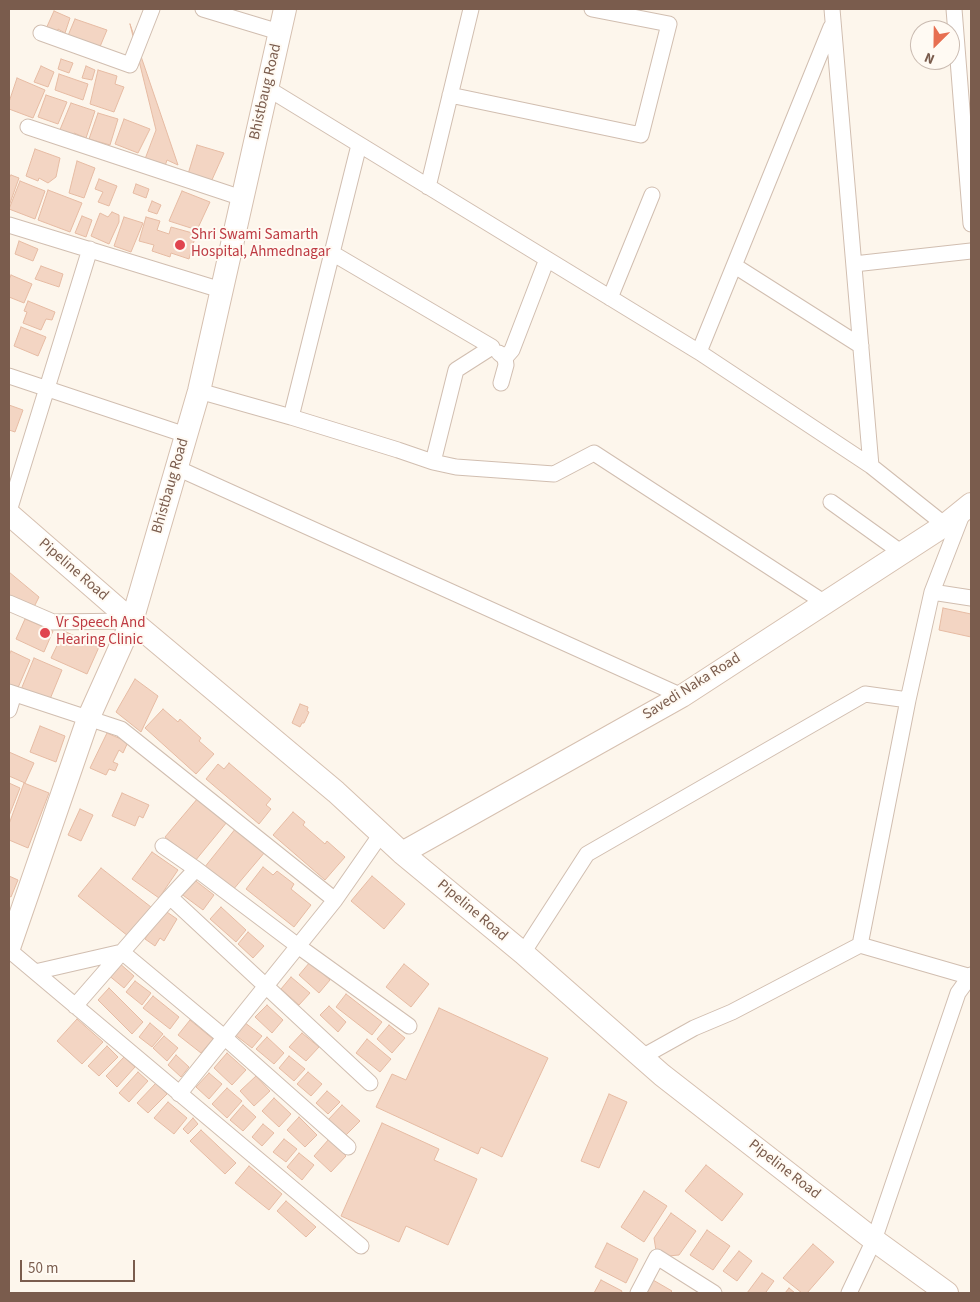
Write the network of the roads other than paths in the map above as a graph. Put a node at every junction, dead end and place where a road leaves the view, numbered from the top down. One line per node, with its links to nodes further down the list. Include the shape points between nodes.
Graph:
1 (152, 9): 9 (street, via 130,65)
2 (203, 9): 8 (street)
3 (285, 9): 8 (street, Bhistbaug Road)
4 (471, 9): 11 (street)
5 (592, 9): 11 (street, via 669,24 641,135)
6 (954, 9): 17 (street)
7 (832, 16): 23 (street); 24 (street)
8 (280, 32): 10 (street, Bhistbaug Road)
9 (41, 33)
10 (267, 88): 13 (street); 16 (street, Bhistbaug Road)
11 (450, 95): 14 (street)
12 (28, 127): 16 (street)
13 (359, 144): 14 (street); 21 (street)
14 (428, 187): 22 (street)
15 (652, 195): 26 (street)
16 (242, 198): 25 (street, Bhistbaug Road)
17 (971, 223)
18 (9, 225): 19 (street)
19 (90, 250): 25 (street); 33 (street)
20 (971, 250): 23 (street)
21 (332, 253): 28 (street); 35 (street)
22 (547, 259): 26 (street); 30 (street, via 512,350)
23 (854, 264): 27 (street)
24 (735, 266): 27 (street); 29 (street)
25 (221, 290): 34 (street, Bhistbaug Road)
26 (610, 298): 29 (street)
27 (861, 346): 38 (street)
28 (492, 348): 30 (street); 37 (street, via 456,370)
29 (699, 352): 38 (street)
30 (505, 358): 32 (street)
31 (9, 376): 33 (street)
32 (501, 383)
33 (47, 388): 36 (street); 42 (street)
34 (198, 391): 35 (street); 36 (street, Bhistbaug Road)
35 (291, 417): 37 (street)
36 (186, 435): 39 (street, Bhistbaug Road)
37 (433, 462): 48 (street, via 456,467 554,474 594,453)
38 (871, 466): 43 (street)
39 (177, 468): 49 (street, Bhistbaug Road); 51 (street)
40 (831, 502): 44 (street)
41 (968, 506): 43 (street, Savedi Naka Road); 45 (street)
42 (9, 513): 49 (street, Pipeline Road)
43 (945, 525): 44 (street, Savedi Naka Road)
44 (902, 553): 48 (street, Savedi Naka Road)
45 (932, 592): 46 (street); 52 (street)
46 (971, 598)
47 (9, 603): 49 (street, via 53,622)
48 (825, 603): 51 (street, Savedi Naka Road)
49 (132, 621): 54 (street, Bhistbaug Road); 55 (street, Pipeline Road, via 336,792)
50 (12, 693): 53 (street); 54 (street)
51 (682, 696): 57 (street, Savedi Naka Road)
52 (908, 700): 62 (street); 66 (street, via 865,694 587,854)
53 (9, 710)
54 (88, 719): 60 (street, via 121,729); 61 (street, Bhistbaug Road)
55 (381, 834): 57 (street, Pipeline Road); 60 (street)
56 (163, 846): 58 (street)
57 (402, 853): 66 (street, Pipeline Road)
58 (196, 869): 59 (street); 63 (street)
59 (170, 897): 65 (street); 69 (street)
60 (334, 900): 63 (street)
61 (13, 919): 64 (street, Bhistbaug Road)
62 (860, 945): 68 (street); 73 (street)
63 (298, 946): 69 (street); 71 (street)
64 (9, 949): 67 (street)
65 (122, 952): 67 (street); 70 (street); 72 (street)
66 (523, 953): 73 (street, Pipeline Road)
67 (35, 972): 70 (street)
68 (971, 976): 77 (street, via 958,992)
69 (266, 986): 72 (street); 74 (street)
70 (74, 1006): 75 (street)
71 (410, 1026)
72 (224, 1037): 75 (street); 76 (street)
73 (642, 1057): 77 (street, Pipeline Road)
74 (370, 1083)
75 (179, 1094): 78 (street)
76 (348, 1146)
77 (874, 1240): 81 (street); 82 (street, Pipeline Road)
78 (361, 1246)
79 (638, 1293): 80 (street, via 658,1256)
80 (714, 1293)
81 (849, 1293)
82 (947, 1293)

